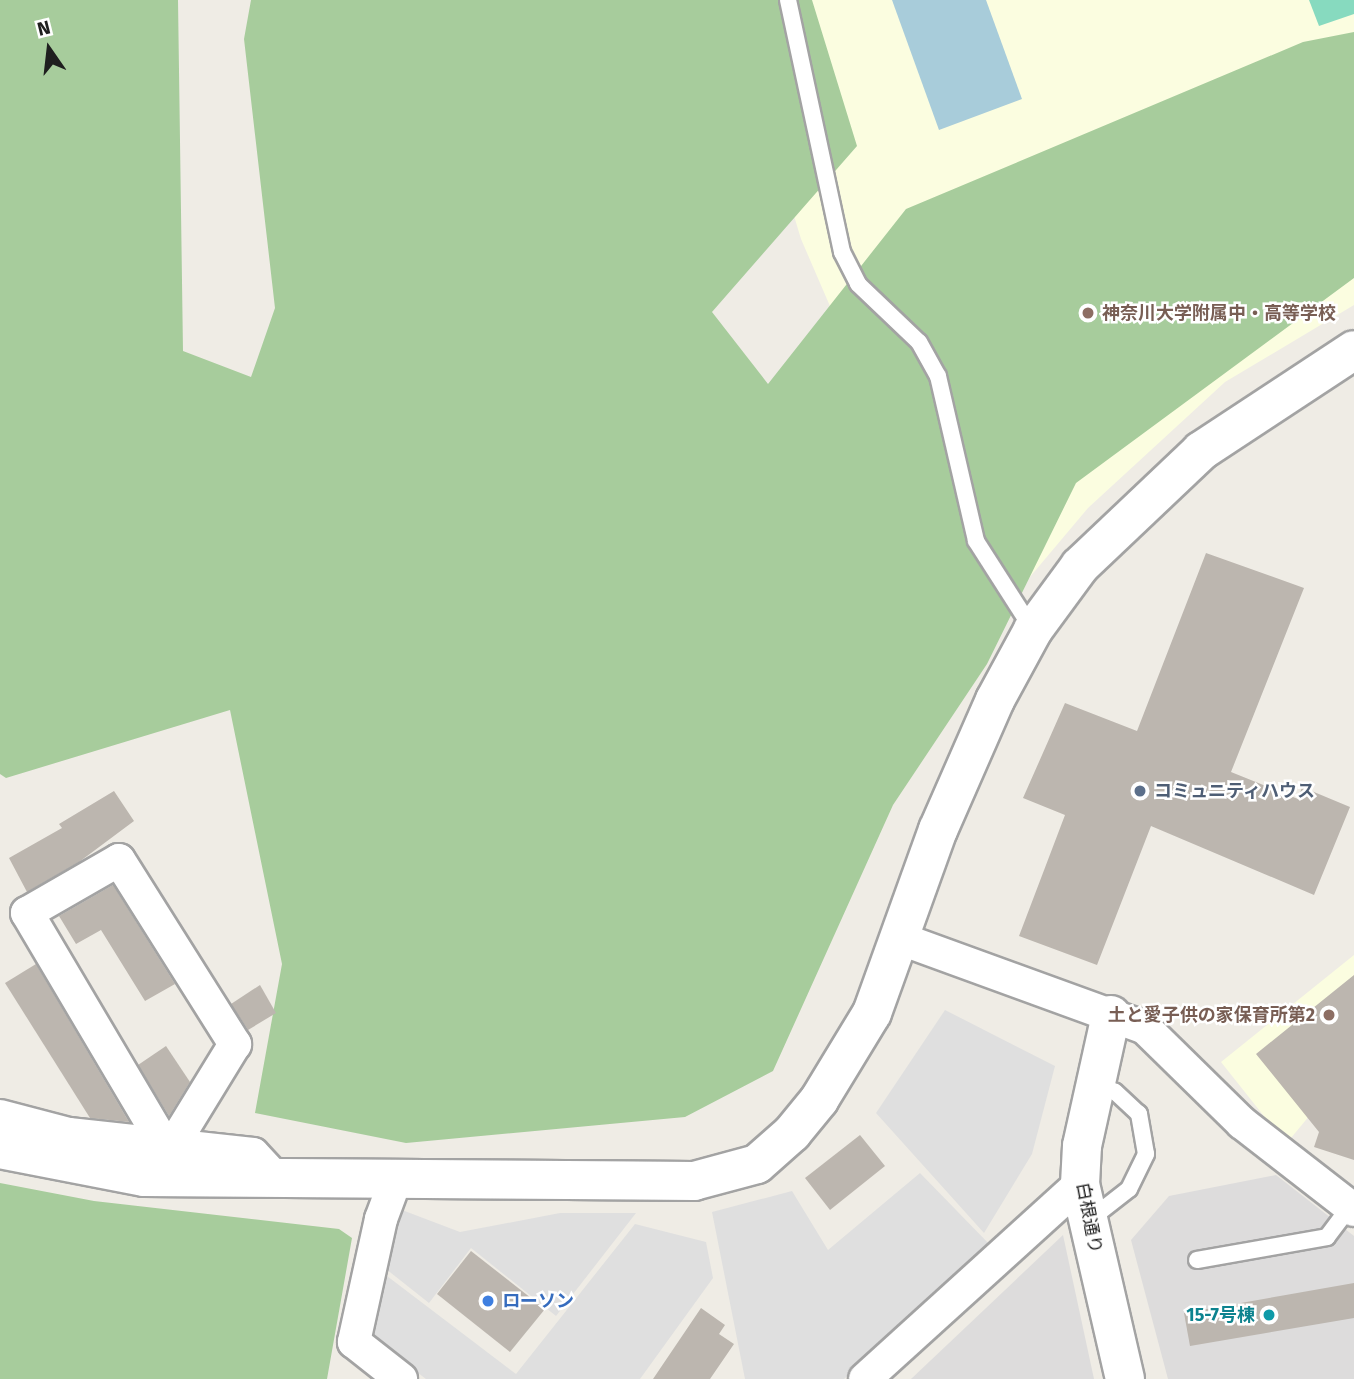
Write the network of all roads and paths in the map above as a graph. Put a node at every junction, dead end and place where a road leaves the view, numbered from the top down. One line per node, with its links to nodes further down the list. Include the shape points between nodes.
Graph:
1 (788, 0): 3 (lane, via 842,252 858,284 919,342 938,376 975,541)
2 (1354, 350): 3 (street, via 1201,451 1080,566)
3 (1033, 630): 4 (street, via 995,700 938,830)
4 (901, 939): 5 (street); 10 (street, via 872,1013 819,1100 792,1133 757,1164 694,1181)
5 (1111, 1015): 6 (street, 白根通り); 13 (street, via 1145,1028 1242,1123)
6 (1095, 1083): 12 (street, 白根通り, via 1082,1146); 14 (lane, via 1115,1092 1139,1114 1146,1154 1129,1189)
7 (0, 1116): 8 (street, via 69,1134)
8 (169, 1147): 8 (street, via 235,1044 119,860 27,913); 11 (street, via 253,1154)
9 (0, 1149): 11 (street, via 144,1177)
10 (397, 1176): 11 (street); 16 (street, via 381,1219 354,1342)
11 (275, 1178)
12 (1080, 1184): 14 (street, 白根通り); 17 (street)
13 (1352, 1209): 15 (lane, via 1327,1237)
14 (1088, 1221): 18 (street, 白根通り)
15 (1197, 1260)
16 (401, 1379)
17 (865, 1379)
18 (1125, 1379)

